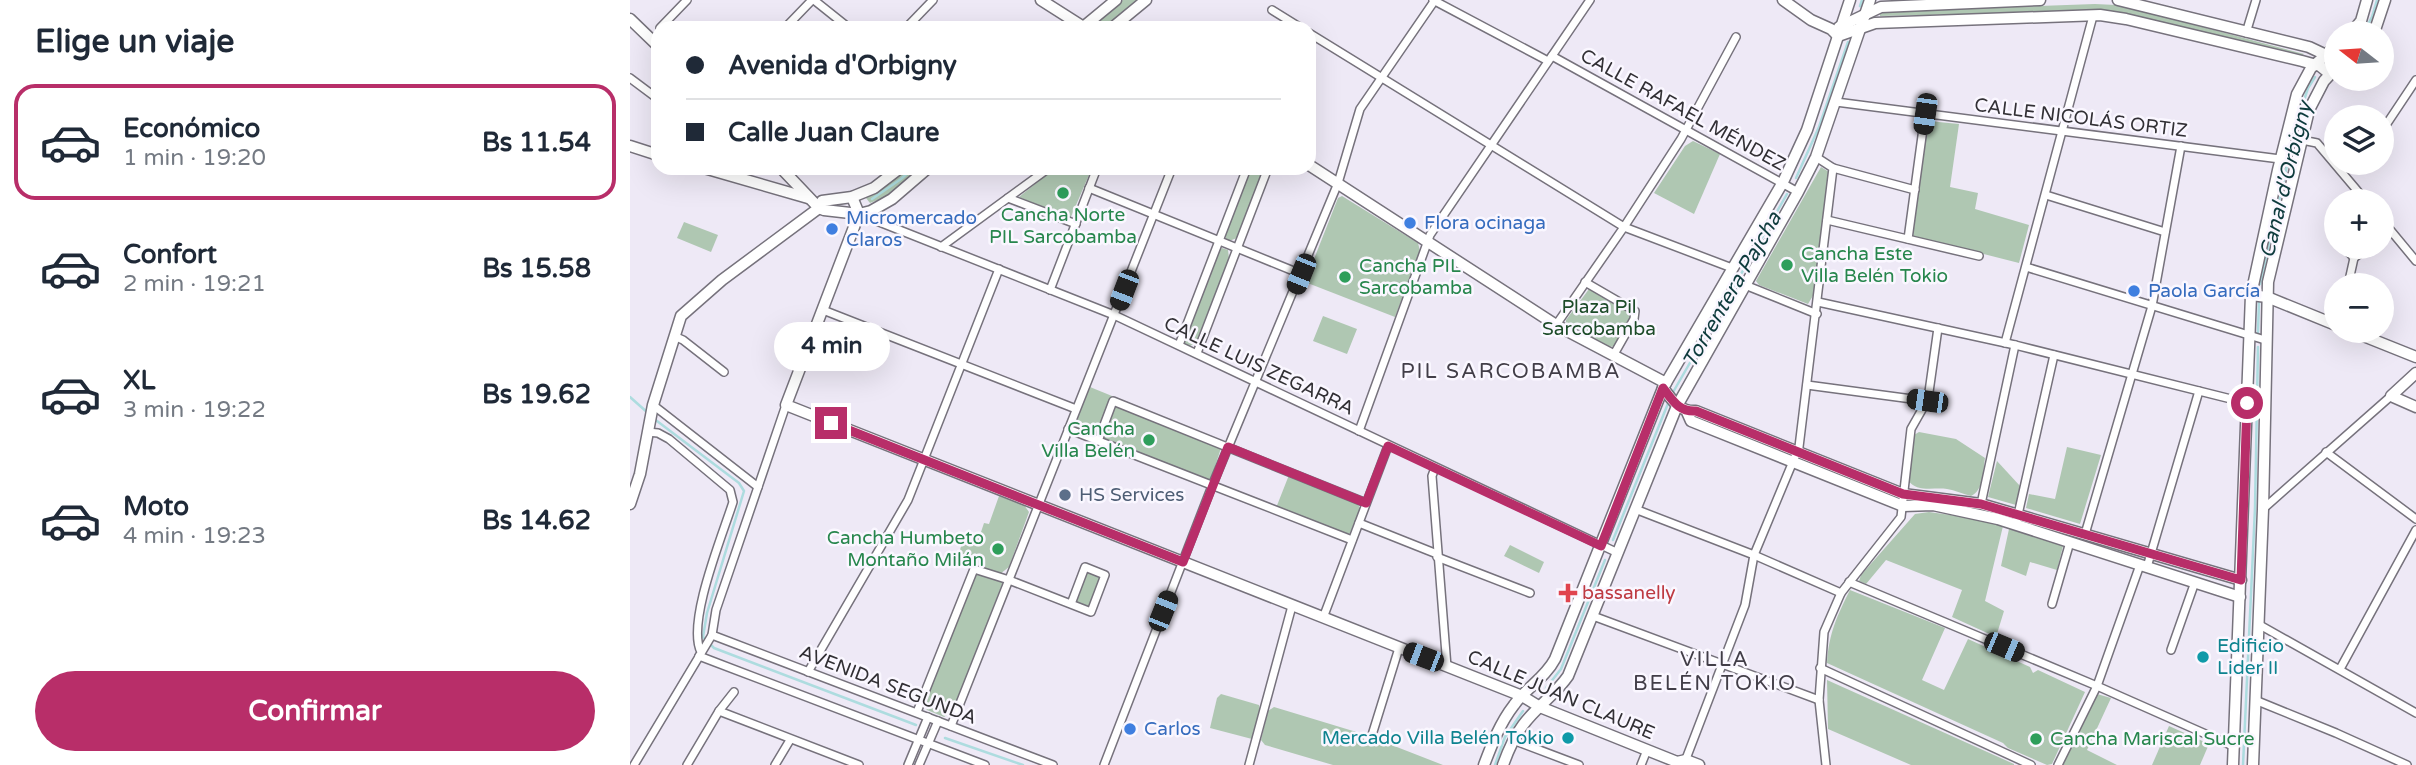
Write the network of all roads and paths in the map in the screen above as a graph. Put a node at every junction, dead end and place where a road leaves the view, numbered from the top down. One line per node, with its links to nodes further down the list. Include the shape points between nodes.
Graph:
1 (687, 0): 22 (street)
2 (813, 0): 23 (street); 24 (street)
3 (933, 0): 25 (street)
4 (1041, 0): 26 (street)
5 (1116, 0): 27 (street)
6 (1146, 0): 28 (street)
7 (1434, 0): 40 (street, CALLE RAFAEL MÉNDEZ); 43 (street)
8 (1590, 0): 40 (street)
9 (1783, 0): 33 (street, via 1811,20)
10 (1850, 0): 33 (street)
11 (1870, 0): 19 (street)
12 (2040, 0): 19 (street, via 1881,7)
13 (2118, 0): 17 (street)
14 (2256, 0): 34 (street)
15 (2367, 0): 30 (street)
16 (2385, 0): 31 (street)
17 (2162, 5): 34 (street)
18 (1272, 10): 29 (street)
19 (1864, 16): 32 (street); 33 (street)
20 (2093, 16): 32 (street, via 1875,23); 41 (street, via 2126,19); 52 (street)
21 (630, 19): 37 (street)
22 (667, 21)
23 (792, 21)
24 (840, 21)
25 (913, 21)
26 (1072, 21)
27 (1091, 21)
28 (1120, 21)
29 (1290, 21)
30 (2361, 21)
31 (2378, 21)
32 (1861, 28): 33 (street); 48 (street)
33 (1837, 30): 72 (street, via 1807,130)
34 (2246, 33): 38 (street)
35 (1316, 37): 43 (street)
36 (1735, 37): 51 (street)
37 (650, 38)
38 (2324, 54)
39 (2324, 56): 41 (street)
40 (1550, 58): 51 (street, CALLE RAFAEL MÉNDEZ); 54 (street)
41 (2314, 64): 42 (street); 59 (street, via 2297,94)
42 (2324, 66)
43 (1382, 76): 54 (street); 71 (street, via 1360,109)
44 (630, 78): 47 (street)
45 (2416, 80): 49 (street)
46 (2324, 82): 53 (street, via 2309,110)
47 (651, 94)
48 (1836, 102): 50 (street, CALLE NICOLÁS ORTIZ); 58 (street)
49 (2394, 113)
50 (1925, 114): 52 (street, CALLE NICOLÁS ORTIZ); 75 (street)
51 (1685, 131): 72 (street, CALLE RAFAEL MÉNDEZ); 86 (street)
52 (2063, 131): 56 (street, CALLE NICOLÁS ORTIZ); 77 (street)
53 (2302, 140): 74 (street, via 2317,143); 104 (street)
54 (1492, 144): 86 (street); 91 (street)
55 (630, 146): 57 (street)
56 (2181, 146): 59 (street, CALLE NICOLÁS ORTIZ); 87 (street)
57 (651, 153)
58 (1816, 157): 60 (street); 76 (street)
59 (2280, 159): 103 (street)
60 (1833, 168): 75 (street); 84 (street)
61 (1316, 169): 71 (street)
62 (728, 175): 79 (street)
63 (787, 175): 79 (street)
64 (891, 175): 78 (street)
65 (920, 175): 82 (street, via 892,200)
66 (1039, 175): 80 (street)
67 (1094, 175): 73 (street)
68 (1169, 175): 83 (street)
69 (1244, 175): 90 (street)
70 (1265, 175): 93 (street)
71 (1338, 183): 91 (street); 99 (street)
72 (1784, 183): 76 (street, CALLE RAFAEL MÉNDEZ); 96 (street)
73 (1089, 188): 83 (street); 85 (street)
74 (2356, 189)
75 (1915, 190): 89 (street)
76 (1797, 191): 101 (street)
77 (2046, 195): 87 (street); 97 (street)
78 (852, 197): 81 (street, via 827,199); 82 (street)
79 (808, 198): 81 (street)
80 (1008, 198): 85 (street); 92 (street)
81 (819, 208): 82 (street); 113 (street, via 695,303 681,316)
82 (859, 214): 92 (street, CALLE LUIS ZEGARRA); 107 (street)
83 (1153, 214): 90 (street); 109 (street)
84 (1827, 220): 89 (street); 105 (street)
85 (1076, 223): 102 (street)
86 (1624, 227): 96 (street); 100 (street)
87 (2165, 232): 106 (street)
88 (2394, 234): 95 (street)
89 (1908, 239): 94 (street)
90 (1219, 241): 93 (street); 118 (street)
91 (1427, 241): 111 (street); 140 (street)
92 (942, 247): 98 (street, CALLE LUIS ZEGARRA)
93 (1237, 248): 99 (street); 120 (street)
94 (1979, 256)
95 (2416, 261)
96 (1732, 268): 131 (street)
97 (2026, 268): 106 (street); 116 (street)
98 (999, 269): 102 (street, CALLE LUIS ZEGARRA); 124 (street)
99 (1301, 274): 128 (street)
100 (1585, 282): 111 (street); 122 (street, via 1634,311)
101 (1745, 285): 108 (street); 131 (street)
102 (1050, 290): 109 (street, CALLE LUIS ZEGARRA)
103 (2251, 295): 104 (street); 114 (street)
104 (2267, 297): 110 (street); 115 (street)
105 (1818, 302): 108 (street); 112 (street)
106 (2152, 306): 114 (street); 127 (street)
107 (823, 310): 124 (street); 135 (street)
108 (1817, 314): 129 (street)
109 (1114, 315): 118 (street, CALLE LUIS ZEGARRA); 137 (street)
110 (2324, 320)
111 (1556, 325): 122 (street)
112 (1938, 328): 116 (street); 133 (street)
113 (674, 336): 125 (street); 138 (street)
114 (2249, 336): 115 (street); 134 (street)
115 (2266, 340): 158 (street)
116 (2005, 343): 119 (street)
117 (2381, 343): 123 (street)
118 (1179, 345): 120 (street, CALLE LUIS ZEGARRA)
119 (2015, 345): 121 (street); 155 (street)
120 (1197, 353): 128 (street, CALLE LUIS ZEGARRA)
121 (2054, 355): 127 (street); 159 (street)
122 (1613, 356): 131 (street)
123 (2416, 357)
124 (961, 364): 137 (street); 147 (street)
125 (724, 372)
126 (2416, 373): 132 (street)
127 (2131, 374): 130 (street); 164 (street)
128 (1257, 381): 140 (street, CALLE LUIS ZEGARRA); 144 (street)
129 (1808, 385): 133 (street); 146 (street)
130 (2199, 391): 134 (street); 169 (street)
131 (1669, 394): 146 (street, via 1691,421); 157 (street); 167 (street)
132 (2391, 396): 136 (street); 145 (street)
133 (1927, 401): 151 (street, via 1911,429)
134 (2247, 403): 175 (street)
135 (786, 405): 147 (street, CALLE JUAN CLAURE); 150 (street)
136 (2416, 407)
137 (1076, 409): 139 (street)
138 (651, 412): 141 (street); 150 (street)
139 (1068, 429): 142 (street); 154 (street)
140 (1359, 431): 143 (street, CALLE LUIS ZEGARRA)
141 (647, 432): 153 (street); 187 (street, via 669,439 733,495 702,600 696,637)
142 (1098, 440): 144 (street, via 1113,401); 149 (street)
143 (1388, 446): 148 (street, CALLE LUIS ZEGARRA); 152 (street)
144 (1228, 447): 149 (street); 152 (street)
145 (2326, 452): 158 (street); 160 (street)
146 (1794, 458): 151 (street); 156 (street); 170 (street)
147 (923, 459): 154 (street, CALLE JUAN CLAURE); 194 (street, via 908,500)
148 (1435, 468): 167 (street, CALLE LUIS ZEGARRA); 171 (street)
149 (1212, 486): 165 (street); 172 (street)
150 (758, 487): 187 (street)
151 (1903, 494): 155 (street); 156 (street)
152 (1366, 503): 161 (street)
153 (630, 504)
154 (1039, 504): 172 (street, CALLE JUAN CLAURE); 174 (street)
155 (1981, 504): 159 (street)
156 (1903, 506): 162 (street, via 1933,505); 176 (street, via 1901,517)
157 (1634, 509): 168 (street); 170 (street)
158 (2263, 509): 186 (street)
159 (2018, 514): 162 (street); 164 (street)
160 (2416, 519)
161 (1359, 523): 165 (street); 171 (street)
162 (2016, 525): 166 (street)
163 (2416, 530): 193 (street)
164 (2085, 534): 169 (street)
165 (1352, 540): 185 (street)
166 (2070, 542): 173 (street); 182 (street)
167 (1601, 546): 168 (street, CALLE LUIS ZEGARRA); 197 (street, via 1552,665)
168 (1618, 553): 184 (street)
169 (2151, 554): 173 (street); 175 (street)
170 (1754, 555): 179 (street); 190 (street, via 1745,605)
171 (1437, 556): 178 (street); 191 (street)
172 (1183, 562): 183 (street, CALLE JUAN CLAURE); 223 (street)
173 (2144, 566): 177 (street); 195 (street)
174 (1009, 579): 181 (street); 202 (street, via 974,569); 206 (street)
175 (2241, 580): 180 (street)
176 (1849, 582): 179 (street); 195 (street)
177 (2195, 582): 180 (street); 189 (street)
178 (1530, 593)
179 (1841, 593): 192 (street, via 1824,632)
180 (2240, 597): 212 (street)
181 (1071, 604): 181 (street, via 1091,612 1105,575 1085,567)
182 (2052, 604)
183 (1292, 606): 185 (street, CALLE JUAN CLAURE); 224 (street)
184 (1592, 616): 190 (street); 200 (street, via 1568,676)
185 (1323, 618): 188 (street, CALLE JUAN CLAURE)
186 (2258, 624): 193 (street); 199 (street)
187 (705, 645): 194 (street, AVENIDA SEGUNDA); 208 (street, AVENIDA SEGUNDA); 215 (street)
188 (1398, 648): 191 (street, CALLE JUAN CLAURE); 207 (street)
189 (2171, 650)
190 (1723, 664): 198 (street); 214 (street)
191 (1447, 667): 197 (street, CALLE JUAN CLAURE)
192 (1820, 668): 198 (street); 231 (street)
193 (2340, 669): 203 (street)
194 (808, 672): 202 (street, AVENIDA SEGUNDA)
195 (2097, 686): 212 (street); 232 (street)
196 (734, 692): 201 (street)
197 (1522, 696): 200 (street, CALLE JUAN CLAURE); 225 (street, via 1502,723)
198 (1819, 699): 230 (street)
199 (2255, 701): 234 (street); 235 (street)
200 (1540, 707): 210 (street); 213 (street, CALLE JUAN CLAURE)
201 (719, 712): 209 (street); 216 (street)
202 (917, 712): 204 (street, AVENIDA SEGUNDA)
203 (2416, 713)
204 (928, 717): 205 (street, AVENIDA SEGUNDA); 208 (street)
205 (938, 721): 206 (street, AVENIDA SEGUNDA); 211 (street)
206 (951, 726): 222 (street, AVENIDA SEGUNDA)
207 (1372, 735)
208 (919, 739): 211 (street, AVENIDA SEGUNDA); 219 (street)
209 (790, 740): 217 (street); 218 (street)
210 (1513, 740): 226 (street); 227 (street)
211 (929, 743): 220 (street); 221 (street, AVENIDA SEGUNDA)
212 (2235, 747): 233 (street)
213 (1647, 750): 214 (street, CALLE JUAN CLAURE); 228 (street)
214 (1685, 762): 229 (street, CALLE JUAN CLAURE)
215 (634, 765)
216 (687, 765)
217 (775, 765)
218 (859, 765)
219 (908, 765)
220 (919, 765)
221 (985, 765)
222 (1053, 765)
223 (1104, 765)
224 (1249, 765)
225 (1484, 765)
226 (1503, 765)
227 (1579, 765)
228 (1642, 765)
229 (1699, 765)
230 (1826, 765)
231 (2031, 765)
232 (2058, 765)
233 (2233, 765)
234 (2253, 765)
235 (2407, 765)

